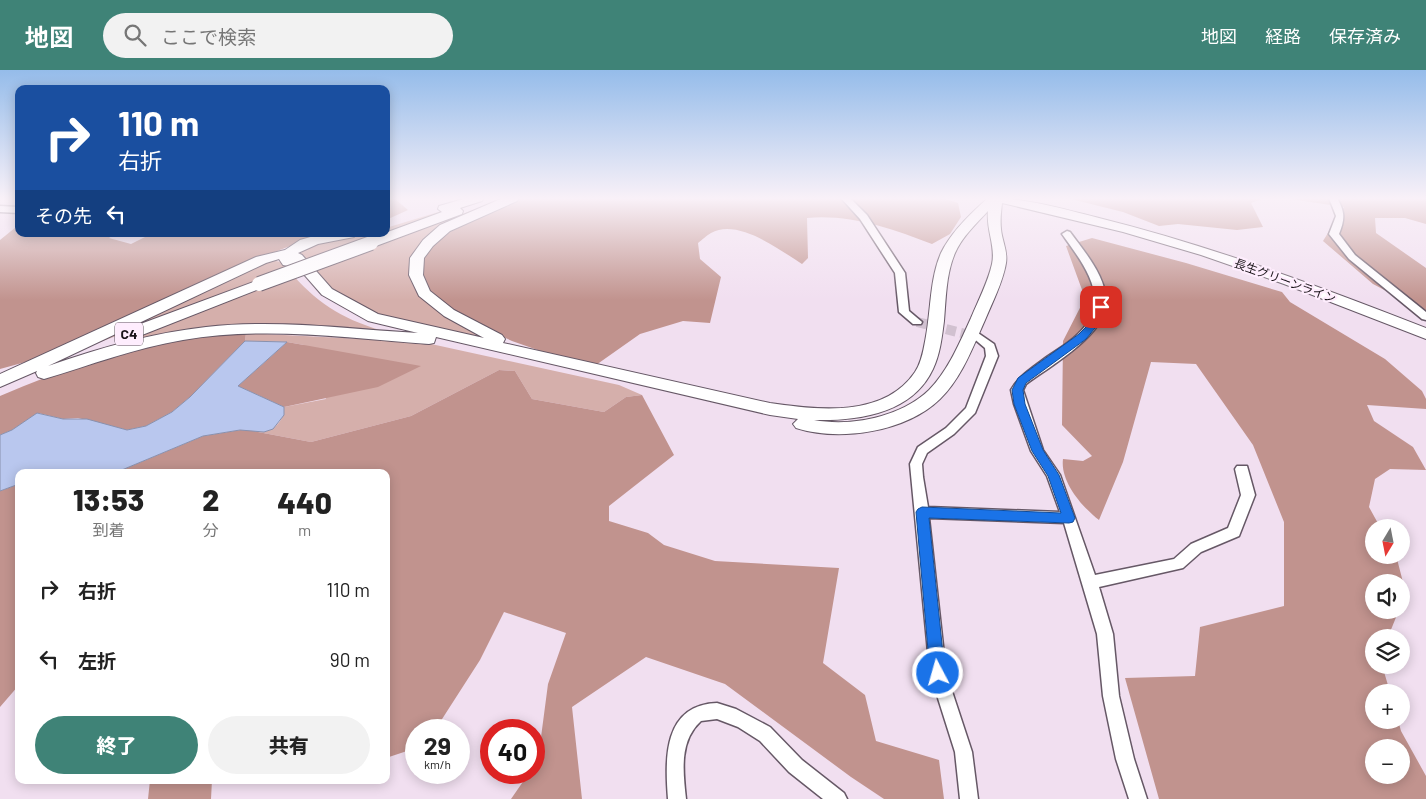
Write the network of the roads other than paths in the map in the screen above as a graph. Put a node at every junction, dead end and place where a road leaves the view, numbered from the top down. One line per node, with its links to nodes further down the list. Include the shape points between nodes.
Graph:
1 (440, 232): 16 (highway, via 417,258 416,275 424,293 449,314)
2 (874, 232): 12 (street, via 900,273 904,312)
3 (964, 232): 16 (highway, via 948,252 930,355 923,375 911,389 891,402 864,411 839,416 804,415)
4 (996, 232): 15 (highway, via 1001,252 998,265 956,364 935,394 921,404 890,419 864,426 836,429 790,423)
5 (1138, 232): 13 (highway, 長生グリーンライン, via 1267,273)
6 (1335, 232): 11 (street, via 1343,248)
7 (1067, 234): 21 (street, via 1097,283 1101,307 1082,337 1022,381 1017,390 1038,451 1053,475)
8 (335, 237): 10 (highway, via 295,248)
9 (387, 237): 18 (highway, C4, bridge, via 140,330)
10 (288, 255): 15 (highway, via 286,259 291,266 321,297 362,322); 16 (highway, via 296,258 327,292 373,318); 17 (highway, via 279,254 261,260)
11 (1426, 317)
12 (917, 322)
13 (1426, 334)
14 (978, 337): 20 (street, via 990,347 992,356 971,410 950,431 922,450 916,464)
15 (432, 340): 18 (highway, via 264,330 193,334 92,356)
16 (537, 356)
17 (0, 381)
18 (0, 389)
19 (1242, 469): 22 (street, via 1248,495 1234,532 1196,548 1178,564)
20 (922, 512): 21 (street); 25 (street, via 938,673 964,756)
21 (1069, 518): 22 (street)
22 (1089, 584): 26 (street, via 1105,634 1111,696 1124,759)
23 (677, 799): 24 (street, via 675,761 682,734 689,720 699,712 714,709 730,713 766,735 791,762)
24 (838, 799)
25 (969, 799)
26 (1138, 799)

